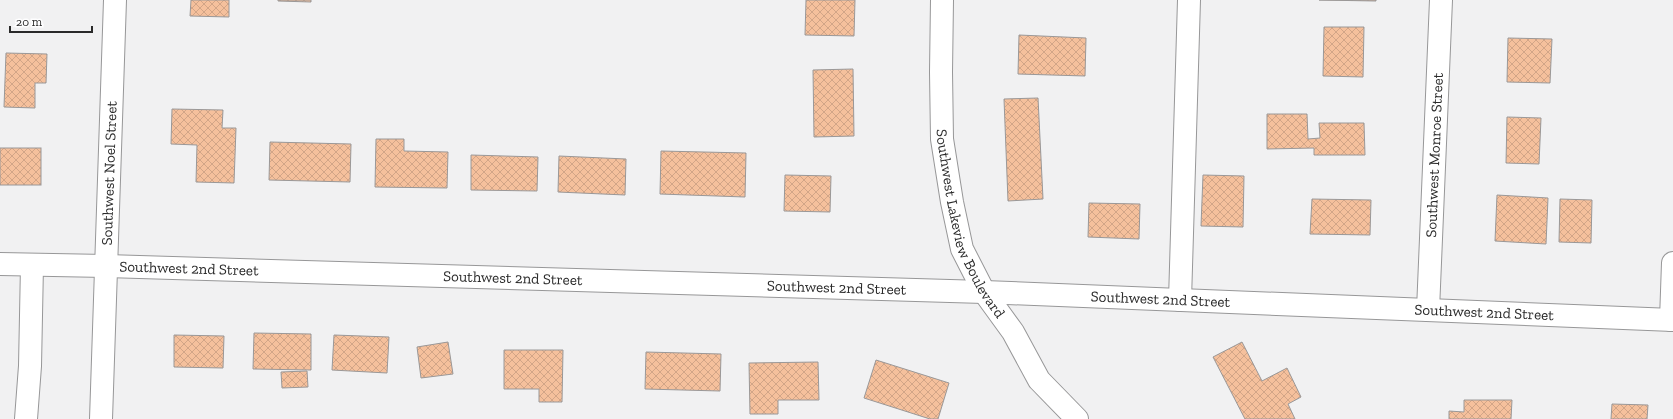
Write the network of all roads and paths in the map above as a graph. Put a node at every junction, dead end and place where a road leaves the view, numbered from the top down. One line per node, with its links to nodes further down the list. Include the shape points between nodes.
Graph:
1 (115, 0): 8 (street, Southwest Noel Street)
2 (942, 0): 9 (street, Southwest Lakeview Boulevard, via 942,138 962,249)
3 (1189, 0): 10 (street)
4 (1440, 0): 11 (street, Southwest Monroe Street)
5 (1673, 263): 12 (street)
6 (0, 264): 7 (street, Southwest 2nd Street)
7 (32, 265): 8 (street, Southwest 2nd Street); 13 (street)
8 (106, 266): 9 (street, Southwest 2nd Street); 14 (street, Southwest Noel Street)
9 (984, 292): 10 (street, Southwest 2nd Street); 15 (street, Southwest Lakeview Boulevard, via 1013,332 1039,380)
10 (1180, 300): 11 (street, Southwest 2nd Street)
11 (1428, 310): 12 (street, Southwest 2nd Street)
12 (1672, 320)
13 (26, 419)
14 (101, 419)
15 (1077, 419)

